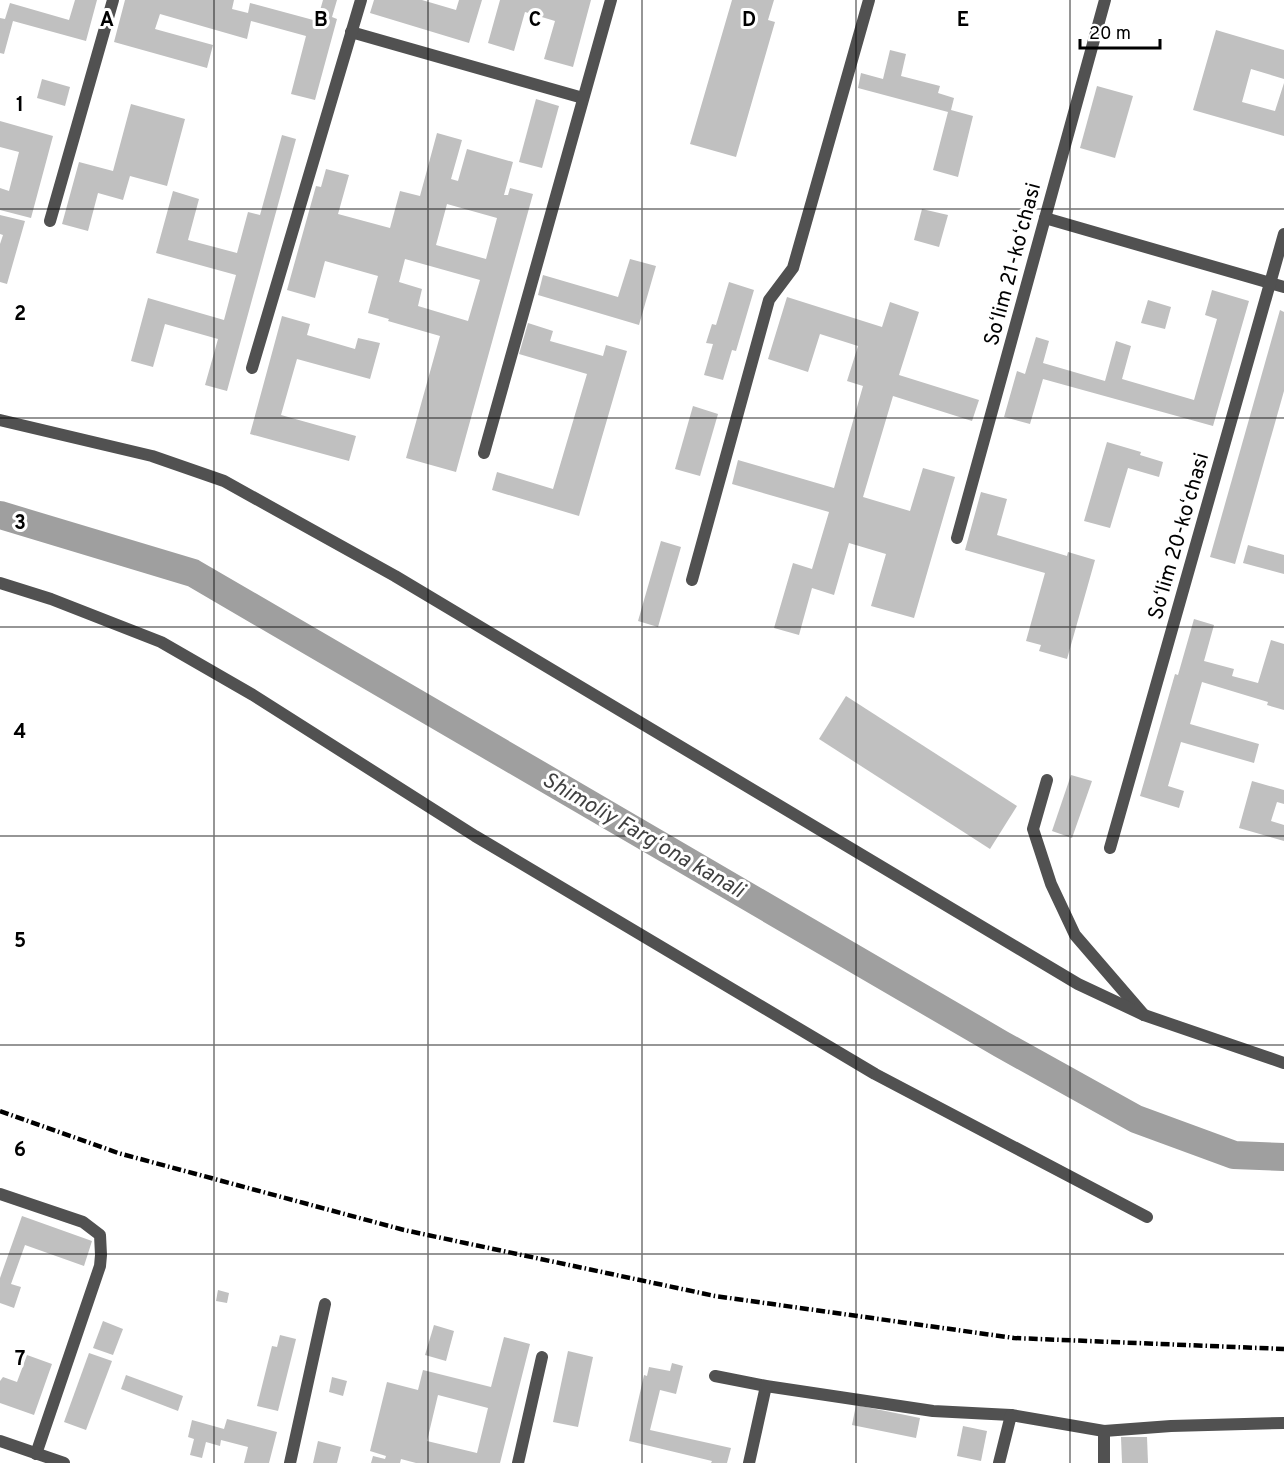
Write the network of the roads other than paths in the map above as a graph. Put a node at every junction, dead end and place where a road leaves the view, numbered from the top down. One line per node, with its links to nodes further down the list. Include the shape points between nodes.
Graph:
1 (113, 0): 9 (street)
2 (361, 0): 6 (street)
3 (611, 0): 7 (street)
4 (869, 0): 17 (street, via 793,268 769,300)
5 (1106, 0): 8 (street, Soʻlim 21-koʻchasi)
6 (351, 32): 7 (street); 13 (street)
7 (583, 98): 15 (street)
8 (1045, 218): 11 (street); 16 (street, Soʻlim 21-koʻchasi)
9 (50, 221)
10 (1284, 234): 11 (street, Soʻlim 20-koʻchasi)
11 (1270, 283): 12 (street); 20 (street, Soʻlim 20-koʻchasi)
12 (1284, 287)
13 (252, 368)
14 (0, 420): 21 (street, via 152,456 224,481 405,582 1077,984)
15 (484, 453)
16 (957, 538)
17 (692, 580)
18 (0, 583): 24 (street, via 161,642 253,695 475,836 875,1074)
19 (1047, 780): 21 (street, via 1033,829 1051,885 1075,935)
20 (1110, 848)
21 (1144, 1015): 22 (street)
22 (1284, 1063)
23 (0, 1194): 33 (street, via 83,1222 100,1234 99,1266)
24 (1147, 1217)
25 (325, 1304): 35 (street)
26 (542, 1357): 36 (street)
27 (715, 1376): 28 (street)
28 (766, 1386): 29 (street, via 933,1410); 37 (street)
29 (1011, 1414): 31 (street); 38 (street)
30 (1284, 1423): 31 (street)
31 (1104, 1431): 39 (street)
32 (0, 1441): 33 (street)
33 (36, 1454): 34 (street)
34 (64, 1463)
35 (290, 1463)
36 (518, 1463)
37 (748, 1463)
38 (999, 1463)
39 (1104, 1463)

